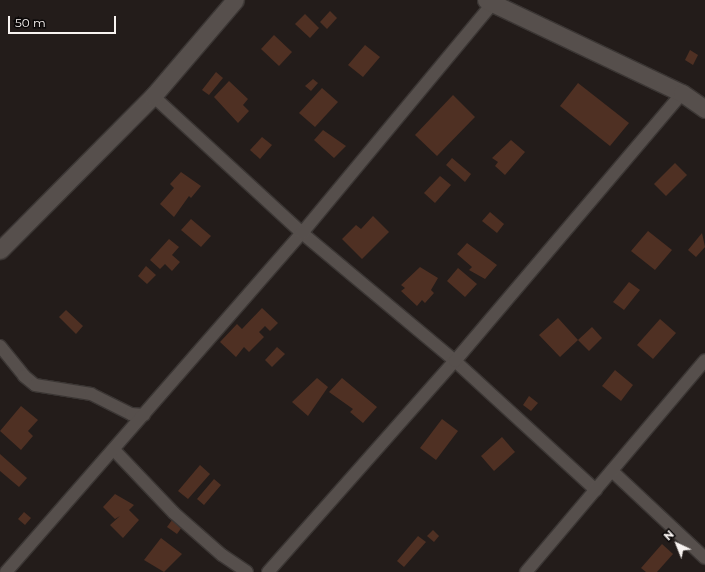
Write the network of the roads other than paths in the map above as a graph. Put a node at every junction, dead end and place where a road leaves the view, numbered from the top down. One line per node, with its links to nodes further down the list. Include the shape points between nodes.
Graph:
1 (235, 0): 4 (street)
2 (489, 2): 3 (street); 6 (street)
3 (682, 93): 5 (street); 10 (street)
4 (153, 96): 6 (street); 7 (street)
5 (705, 109)
6 (302, 233): 10 (street); 11 (street)
7 (0, 250)
8 (0, 346): 11 (street, via 24,376 35,385 97,396 131,414)
9 (705, 360): 13 (street)
10 (455, 361): 14 (street); 18 (street)
11 (144, 415): 12 (street)
12 (114, 450): 16 (street); 17 (street, via 174,513 222,555)
13 (612, 472): 14 (street); 15 (street)
14 (596, 490): 19 (street)
15 (705, 558)
16 (6, 572)
17 (247, 572)
18 (268, 572)
19 (526, 572)

